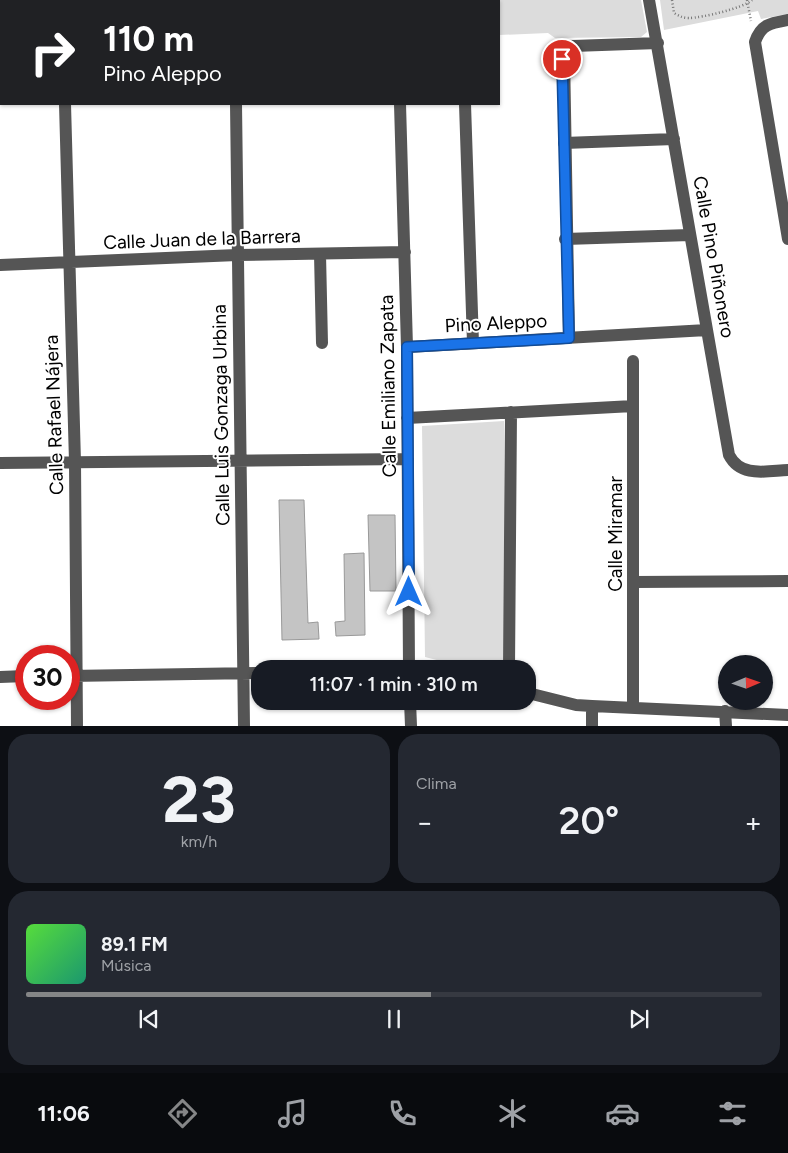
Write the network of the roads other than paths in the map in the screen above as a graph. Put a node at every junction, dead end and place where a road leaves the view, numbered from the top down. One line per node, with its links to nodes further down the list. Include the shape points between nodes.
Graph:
1 (649, 0): 3 (street, Calle Pino Piñonero)
2 (788, 20): 12 (street, via 769,23 758,33 755,42)
3 (658, 43): 8 (street, Calle Pino Piñonero); 9 (street, via 573,46 565,51 562,59)
4 (66, 105): 16 (street, Calle Rafael Nájera)
5 (236, 105): 15 (street, Calle Luis Gonzaga Urbina)
6 (400, 105): 13 (street, Calle Emiliano Zapata)
7 (465, 105): 21 (street)
8 (674, 139): 9 (street); 10 (street, Calle Pino Piñonero)
9 (564, 143): 11 (street)
10 (690, 236): 11 (street); 18 (street, Calle Pino Piñonero)
11 (565, 239): 19 (street)
12 (788, 239)
13 (405, 252): 14 (street, Calle Juan de la Barrera); 22 (street, Calle Emiliano Zapata)
14 (320, 254): 15 (street, Calle Juan de la Barrera); 20 (street)
15 (237, 255): 16 (street, Calle Juan de la Barrera); 28 (street, Calle Luis Gonzaga Urbina)
16 (68, 263): 17 (street, Calle Juan de la Barrera); 29 (street, Calle Rafael Nájera)
17 (0, 265)
18 (707, 330): 19 (street, Pino Aleppo); 31 (street, Calle Pino Piñonero, via 729,455 733,462 749,472)
19 (569, 338): 21 (street, Pino Aleppo)
20 (322, 343)
21 (473, 343): 22 (street, Pino Aleppo)
22 (407, 347): 26 (street, Calle Emiliano Zapata)
23 (633, 361): 24 (street, Calle Miramar)
24 (633, 406): 25 (street); 33 (street, Calle Miramar)
25 (511, 412): 26 (street); 36 (street)
26 (407, 418): 27 (street, Calle Emiliano Zapata)
27 (408, 459): 28 (street); 35 (street, Calle Emiliano Zapata)
28 (241, 461): 29 (street); 37 (street, Calle Luis Gonzaga Urbina)
29 (74, 462): 30 (street); 34 (street, Calle Rafael Nájera)
30 (0, 463)
31 (788, 470)
32 (788, 581): 33 (street)
33 (634, 582): 44 (street, Calle Miramar)
34 (72, 645)
35 (409, 660)
36 (509, 660)
37 (243, 674): 38 (street); 40 (street); 50 (street, Calle Luis Gonzaga Urbina)
38 (251, 674)
39 (15, 676): 41 (street)
40 (80, 676)
41 (0, 677)
42 (536, 695): 43 (street)
43 (592, 706): 44 (street); 52 (street)
44 (632, 707): 47 (street)
45 (75, 710): 49 (street, Calle Rafael Nájera)
46 (410, 710): 51 (street)
47 (725, 711): 48 (street); 53 (street)
48 (788, 715)
49 (77, 726)
50 (244, 726)
51 (411, 726)
52 (592, 726)
53 (726, 726)

